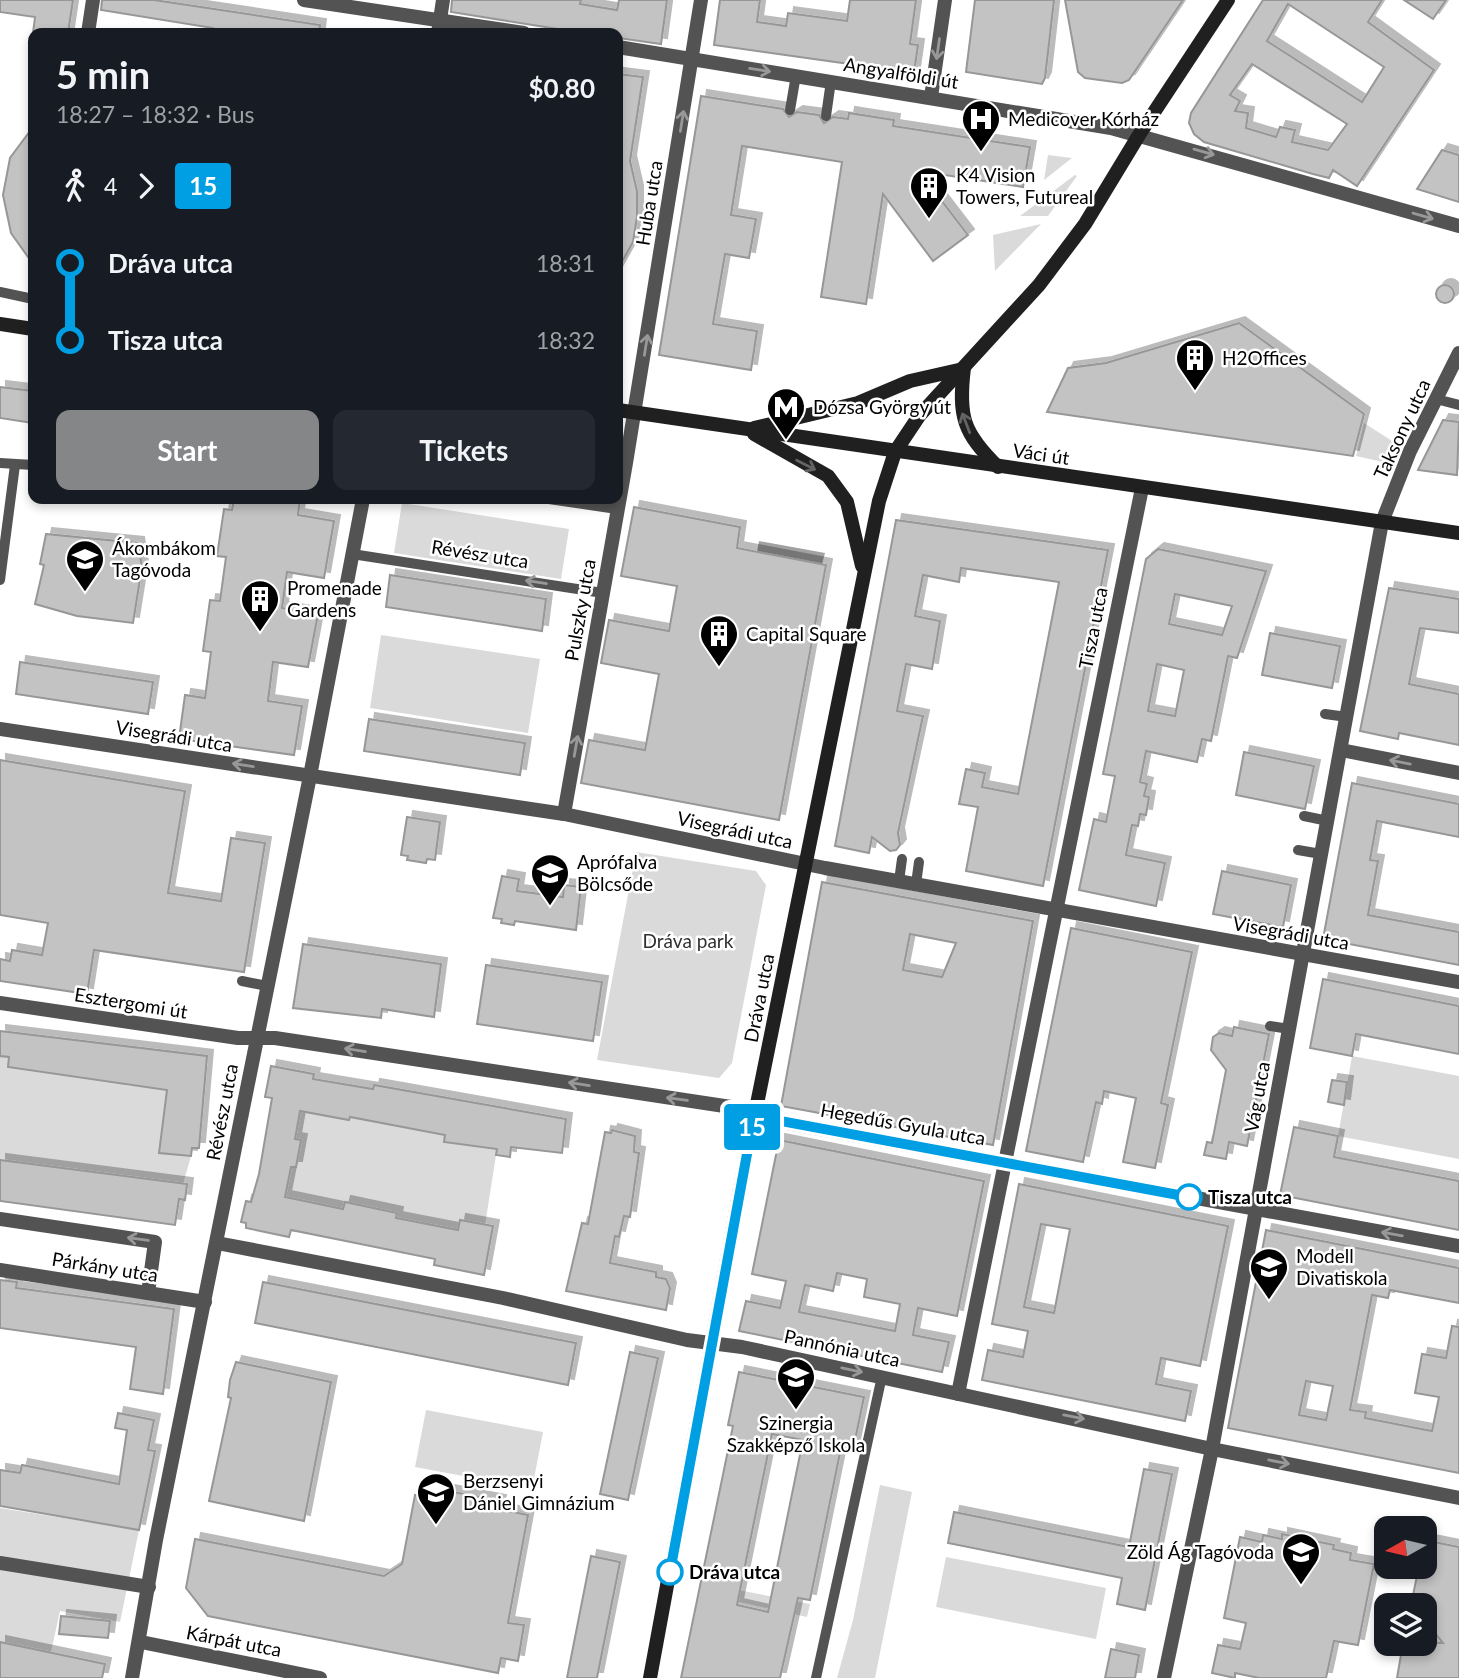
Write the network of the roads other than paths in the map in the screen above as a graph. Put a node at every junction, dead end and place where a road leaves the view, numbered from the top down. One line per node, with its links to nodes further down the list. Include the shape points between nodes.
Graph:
1 (93, 0): 8 (street)
2 (304, 0): 7 (street)
3 (443, 0): 7 (street)
4 (701, 0): 10 (street, Huba utca)
5 (945, 0): 13 (street, one-way to 13)
6 (1228, 0): 16 (main road)
7 (439, 27)
8 (89, 28)
9 (623, 48): 10 (street, Angyalföldi út)
10 (692, 59): 11 (street, Angyalföldi út, one-way to 11); 27 (street, Huba utca, one-way to 10)
11 (796, 75): 12 (street, Angyalföldi út); 14 (lane)
12 (831, 81): 13 (street, Angyalföldi út); 15 (lane)
13 (931, 97): 16 (street, Angyalföldi út)
14 (790, 110)
15 (826, 116)
16 (1139, 135): 17 (street, Angyalföldi út, one-way to 17); 23 (main road, via 1085,223 1039,285)
17 (1459, 226)
18 (0, 292): 19 (lane)
19 (28, 298)
20 (0, 324): 21 (main road)
21 (28, 328)
22 (1459, 353): 24 (street, Taksony utca)
23 (964, 368): 28 (main road, via 910,381 858,402); 29 (main road, via 919,416); 33 (main road, one-way to 23, via 975,444 965,422 960,403)
24 (1436, 399): 25 (lane); 40 (street, Taksony utca)
25 (1459, 405)
26 (623, 411): 27 (main road, Váci út)
27 (635, 412): 28 (main road, Váci út); 34 (street, Pulszky utca)
28 (747, 430): 29 (main road, Váci út); 43 (main road, one-way to 43, via 828,476 848,502)
29 (895, 452): 33 (main road, Váci út); 43 (main road, Dráva utca, via 879,500)
30 (0, 463): 31 (lane)
31 (16, 465): 32 (lane); 44 (lane)
32 (28, 465)
33 (998, 467): 35 (main road, Váci út)
34 (623, 477)
35 (1142, 488): 40 (main road, Váci út); 62 (street, Tisza utca)
36 (362, 504): 42 (street, Révész utca)
37 (583, 504): 39 (lane)
38 (618, 504): 39 (street, Pulszky utca)
39 (617, 509): 45 (street, Pulszky utca)
40 (1382, 522): 41 (main road, Váci út); 47 (street, Vág utca)
41 (1459, 533)
42 (352, 554): 45 (lane, Révész utca, one-way to 42); 51 (street, Révész utca)
43 (864, 576): 59 (main road, Dráva utca)
44 (0, 580)
45 (603, 593): 52 (street, Pulszky utca, one-way to 45)
46 (1325, 714): 47 (lane)
47 (1347, 717): 49 (street, Vág utca)
48 (0, 729): 51 (street, Visegrádi utca, one-way to 48)
49 (1340, 750): 50 (street, one-way to 49); 54 (street, Vág utca)
50 (1459, 773)
51 (310, 776): 52 (street, Visegrádi utca); 66 (street, Révész utca)
52 (564, 814): 59 (street, Visegrádi utca)
53 (1304, 816): 54 (lane)
54 (1328, 821): 56 (street, Vág utca)
55 (1298, 850): 56 (lane)
56 (1321, 855): 63 (street, Vág utca)
57 (902, 859): 60 (lane)
58 (919, 862): 61 (lane)
59 (805, 864): 60 (street, Visegrádi utca); 71 (main road, Dráva utca)
60 (899, 881): 61 (street, Visegrádi utca)
61 (916, 884): 62 (street, Visegrádi utca)
62 (1056, 909): 63 (street, Visegrádi utca); 72 (street, Tisza utca)
63 (1303, 955): 65 (street, Visegrádi utca); 69 (street, Vág utca)
64 (242, 981): 66 (lane)
65 (1459, 982)
66 (267, 986): 70 (street, Révész utca)
67 (0, 1003): 70 (street, Esztergomi út)
68 (1270, 1027): 69 (lane)
69 (1289, 1029): 73 (street, Vág utca)
70 (257, 1038): 71 (street, Hegedűs Gyula utca, one-way to 70, via 731,1107); 75 (street, Révész utca)
71 (754, 1116): 72 (street, Hegedűs Gyula utca); 80 (main road, Dráva utca)
72 (1004, 1163): 73 (street, Hegedűs Gyula utca); 82 (street, Tisza utca)
73 (1256, 1209): 76 (street, Hegedűs Gyula utca, one-way to 73); 83 (street, Vág utca)
74 (0, 1219): 78 (street, one-way to 74, via 155,1242)
75 (217, 1243): 79 (street, Révész utca); 80 (street, Pannónia utca)
76 (1459, 1246)
77 (0, 1270): 78 (street, Párkány utca)
78 (148, 1293): 79 (street, Párkány utca)
79 (205, 1301): 86 (street, Révész utca)
80 (712, 1344): 81 (street, Pannónia utca, one-way to 81); 90 (main road, Dráva utca)
81 (882, 1376): 82 (street, Pannónia utca); 91 (lane)
82 (958, 1394): 83 (street, Pannónia utca, one-way to 83)
83 (1212, 1448): 84 (street, Pannónia utca, one-way to 84); 92 (street, Vág utca)
84 (1459, 1498)
85 (0, 1563): 86 (street)
86 (149, 1587): 87 (street, Révész utca)
87 (141, 1642): 88 (street, Révész utca); 89 (street, Kárpát utca)
88 (132, 1678)
89 (320, 1678)
90 (650, 1678)
91 (816, 1678)
92 (1164, 1678)

